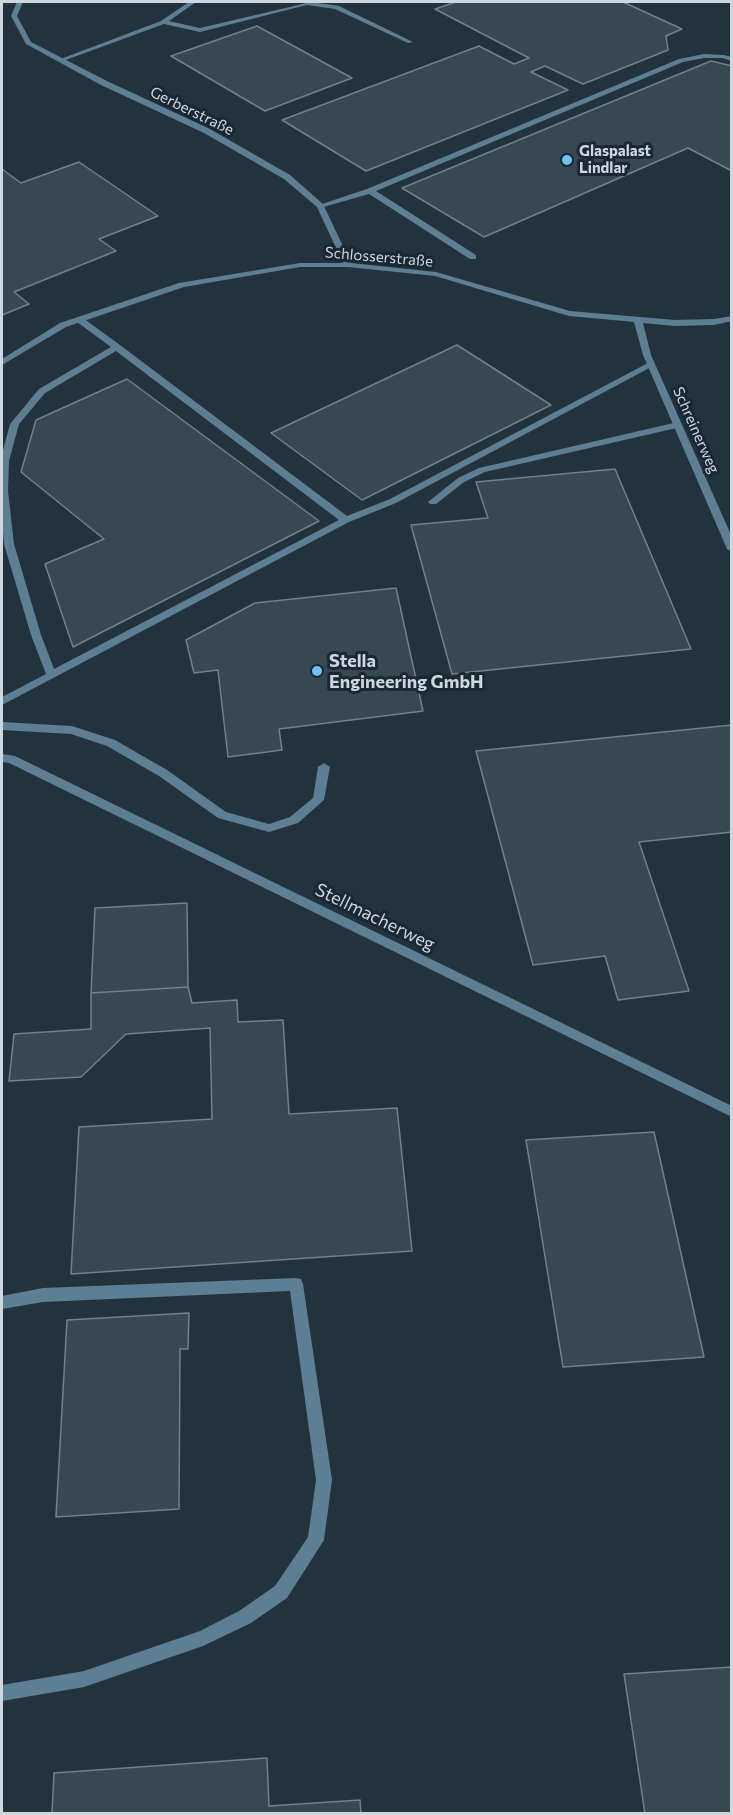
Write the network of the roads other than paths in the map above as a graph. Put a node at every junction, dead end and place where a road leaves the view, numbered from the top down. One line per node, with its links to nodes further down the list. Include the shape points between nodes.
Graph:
1 (20, 2): 6 (street, Gerberstraße, via 14,16 28,43)
2 (193, 2): 3 (street)
3 (163, 22): 4 (street, via 200,30 307,3 337,7); 6 (street)
4 (410, 42)
5 (732, 58): 7 (street, via 704,56 681,60)
6 (61, 60): 8 (street, Gerberstraße, via 207,131 287,177)
7 (370, 191): 8 (street); 9 (street)
8 (320, 206): 10 (street, Gerberstraße)
9 (473, 257)
10 (348, 265): 12 (street, Schlosserstraße, via 300,265 182,285); 13 (street, Schlosserstraße, via 436,274 569,313)
11 (732, 318): 13 (street, Schlosserstraße, via 714,322)
12 (80, 320): 14 (street); 15 (street, Schlosserstraße, via 63,325)
13 (638, 320): 16 (street, Schreinerweg)
14 (117, 347): 19 (street); 21 (street, via 42,391 15,424 4,460 9,544)
15 (2, 362)
16 (651, 365): 17 (street, Schreinerweg); 19 (street, via 393,501)
17 (678, 425): 18 (street, via 482,470 461,480); 20 (street, Schreinerweg)
18 (433, 502)
19 (346, 520): 21 (street)
20 (732, 549)
21 (51, 674): 22 (street)
22 (2, 701)
23 (2, 726): 25 (street, via 72,730 111,743 222,815 269,828 294,820 318,800)
24 (2, 758): 26 (street, Stellmacherweg, via 11,759)
25 (324, 767)
26 (732, 1112)
27 (2, 1302): 28 (street, via 43,1295 296,1284 324,1480 316,1540 281,1592 244,1617 203,1638 84,1679)
28 (2, 1693)

